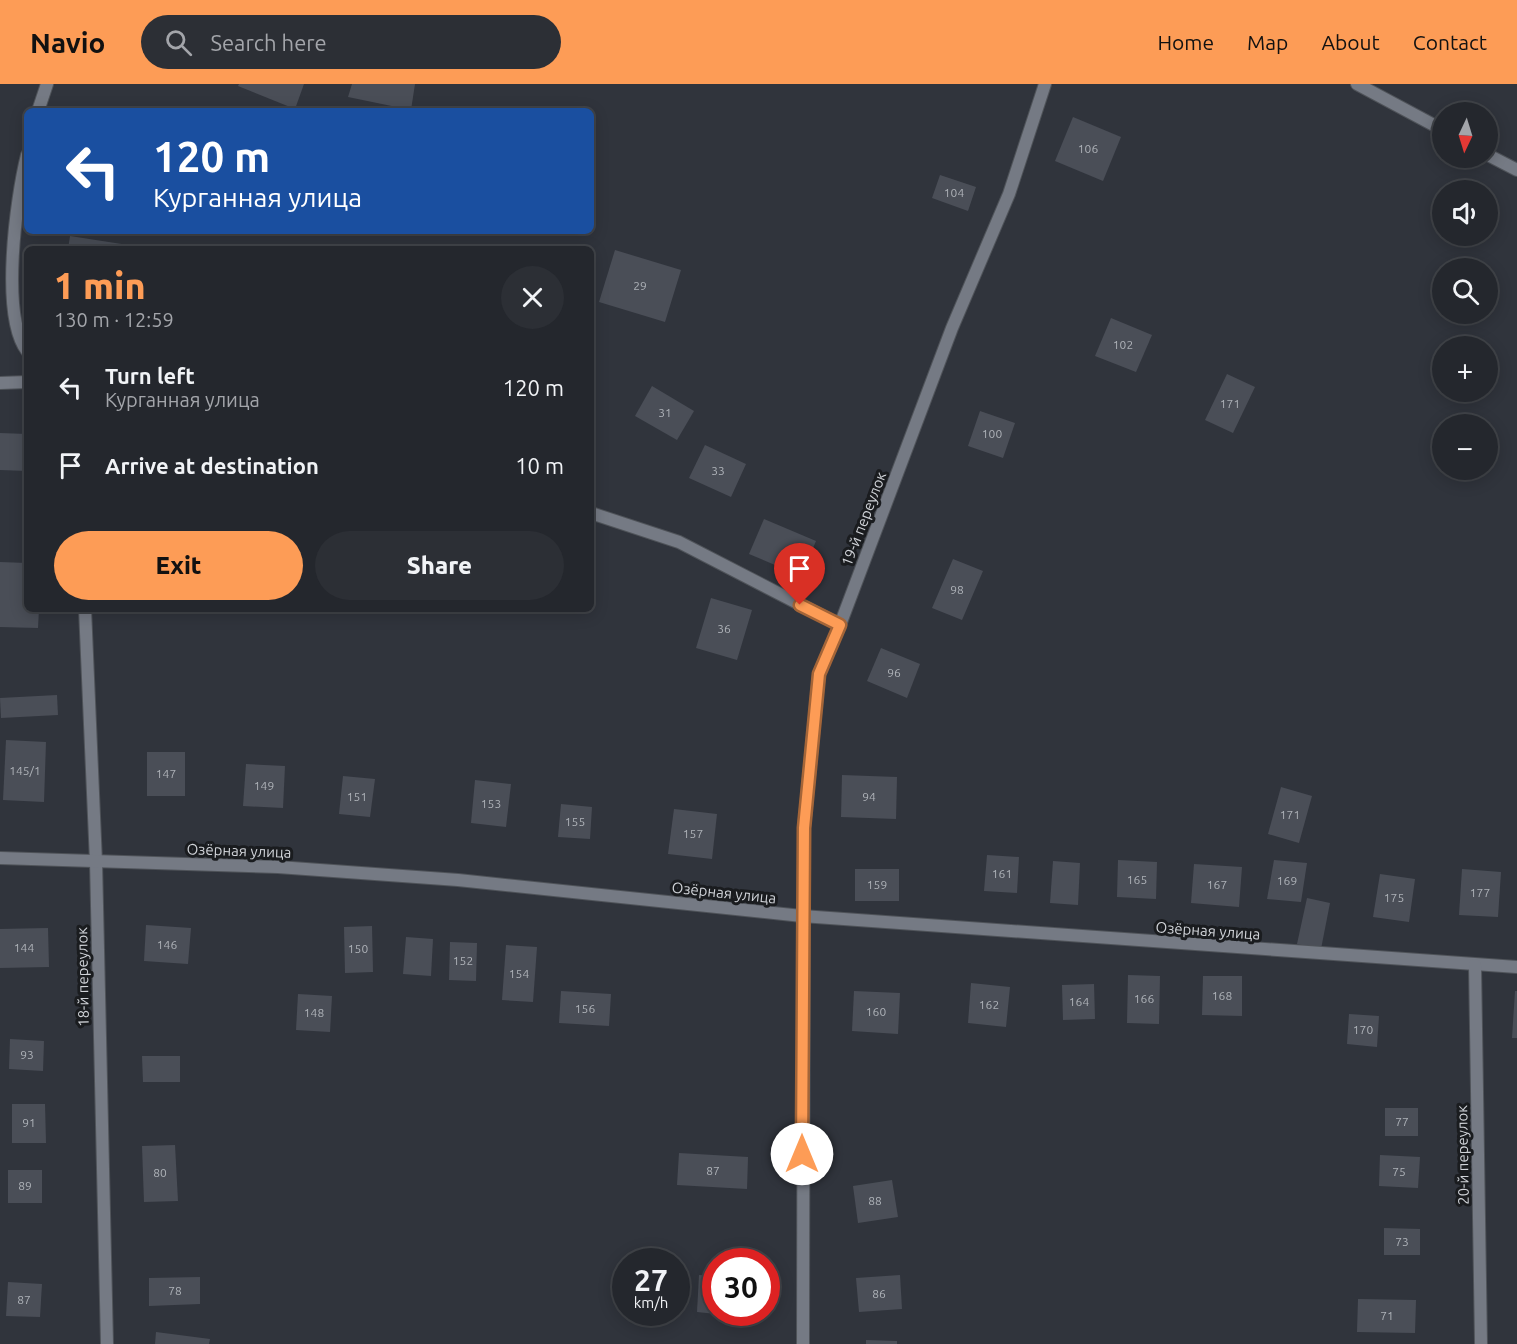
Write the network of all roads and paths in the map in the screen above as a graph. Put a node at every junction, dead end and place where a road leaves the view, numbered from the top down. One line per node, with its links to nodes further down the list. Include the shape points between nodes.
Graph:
1 (47, 84): 4 (street)
2 (1045, 84): 14 (street, 19-й переулок, via 1009,194 952,328)
3 (1357, 84): 5 (street)
4 (39, 108)
5 (1432, 124)
6 (1498, 160): 8 (street)
7 (24, 166): 9 (street, via 9,264 18,342)
8 (1517, 170)
9 (24, 348)
10 (24, 382): 11 (street)
11 (0, 383)
12 (594, 514): 14 (street, via 679,542)
13 (85, 612): 16 (street, 18-й переулок)
14 (840, 625): 17 (street, 19-й переулок, via 819,674 804,828)
15 (0, 858): 16 (street, Озёрная улица)
16 (96, 862): 17 (street, Озёрная улица, via 278,867 447,879); 20 (street, 18-й переулок)
17 (802, 916): 18 (street, Озёрная улица); 21 (street, 19-й переулок)
18 (1475, 965): 19 (street, Озёрная улица); 22 (street, 20-й переулок)
19 (1517, 967)
20 (107, 1344)
21 (803, 1344)
22 (1480, 1344)

